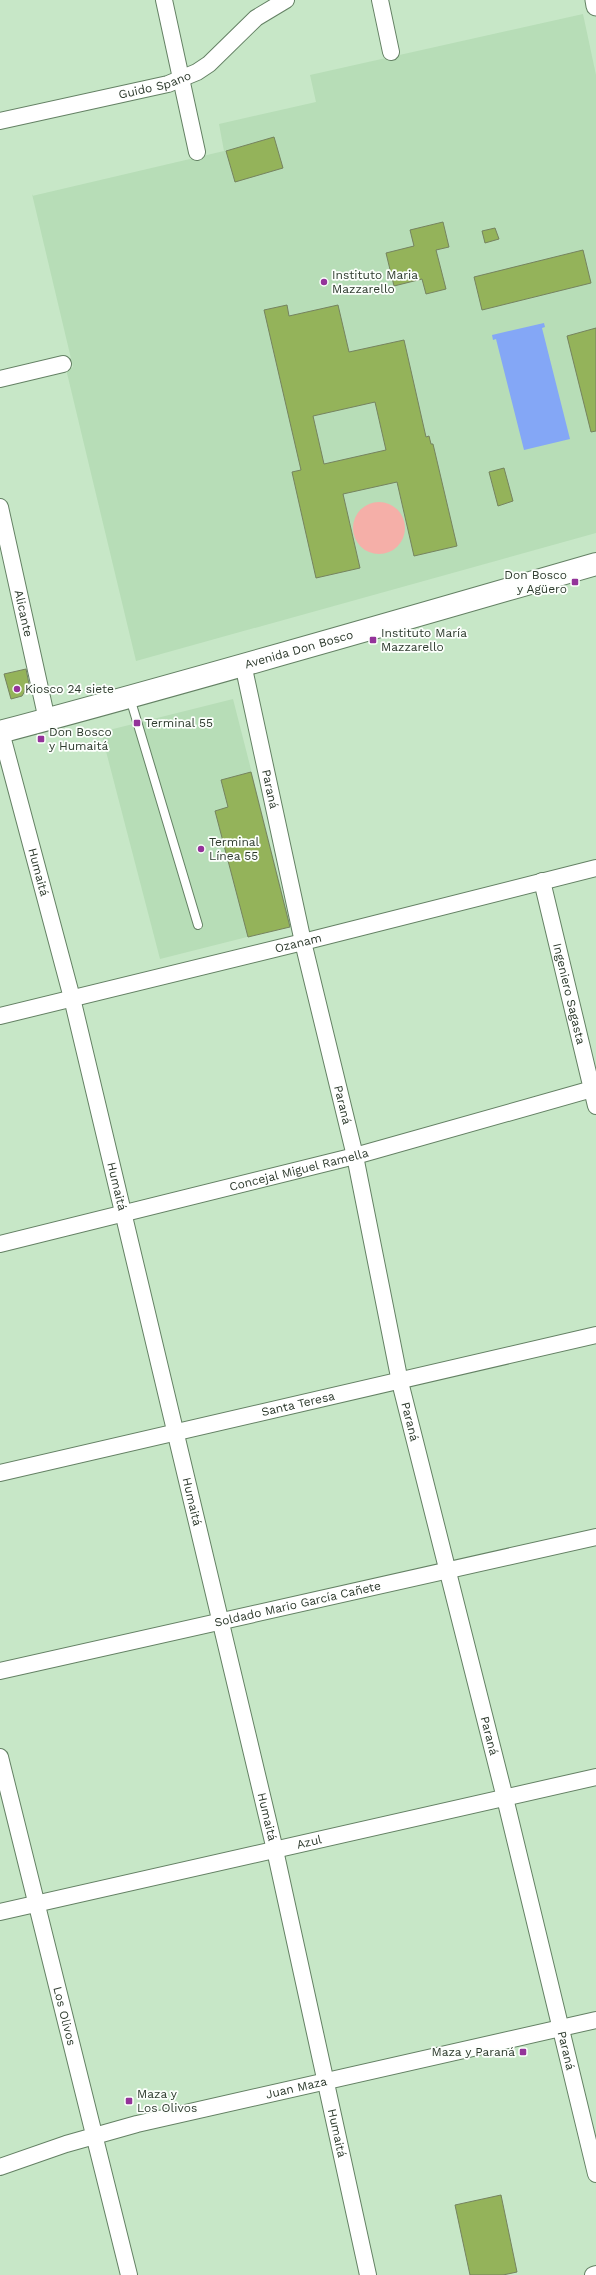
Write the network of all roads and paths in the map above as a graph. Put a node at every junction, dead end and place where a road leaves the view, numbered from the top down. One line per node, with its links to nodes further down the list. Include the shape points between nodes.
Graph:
1 (164, 0): 7 (street)
2 (286, 0): 7 (street, Guido Spano, via 256,18 209,64)
3 (380, 0): 6 (street)
4 (595, 0): 5 (street)
5 (596, 6)
6 (391, 52)
7 (181, 78): 8 (street, Guido Spano, via 168,84); 9 (street)
8 (0, 121)
9 (197, 152)
10 (64, 364): 11 (street)
11 (0, 379)
12 (0, 507): 16 (street, Alicante)
13 (596, 564): 14 (main road, Avenida Don Bosco, via 305,649)
14 (243, 664): 15 (main road, Avenida Don Bosco); 21 (street, Paraná)
15 (130, 697): 16 (main road, Avenida Don Bosco); 20 (lane)
16 (47, 720): 17 (main road, Avenida Don Bosco)
17 (0, 732): 22 (street, Humaitá)
18 (596, 868): 19 (street, Ozanam)
19 (542, 881): 21 (street, Ozanam); 24 (street, Ingeniero Sagasta)
20 (198, 925)
21 (303, 942): 22 (street, Ozanam); 26 (street, Paraná)
22 (72, 998): 23 (street, Ozanam); 27 (street, Humaitá)
23 (0, 1016)
24 (594, 1088): 25 (street, Ingeniero Sagasta); 26 (street, Concejal Miguel Ramella)
25 (596, 1106)
26 (355, 1156): 27 (street, Concejal Miguel Ramella); 30 (street, Paraná)
27 (122, 1213): 28 (street, Concejal Miguel Ramella); 31 (street, Humaitá)
28 (0, 1244)
29 (596, 1335): 30 (street, Santa Teresa)
30 (400, 1382): 31 (street, Santa Teresa); 34 (street, Paraná)
31 (175, 1432): 32 (street, Santa Teresa); 35 (street, Humaitá)
32 (0, 1473)
33 (596, 1537): 34 (street, Soldado Mario García Cañete)
34 (449, 1570): 35 (street, Soldado Mario García Cañete); 39 (street, Paraná)
35 (220, 1620): 36 (street, Soldado Mario García Cañete); 40 (street, Humaitá)
36 (0, 1671)
37 (0, 1757): 41 (street, Los Olivos)
38 (596, 1777): 39 (street, Azul)
39 (505, 1798): 40 (street, Azul); 44 (street, Paraná)
40 (275, 1850): 41 (street, Azul); 45 (street, Humaitá)
41 (37, 1904): 42 (street, Azul); 46 (street, Los Olivos)
42 (0, 1912)
43 (596, 2020): 44 (street, Juan Maza)
44 (561, 2028): 45 (street, Juan Maza); 48 (street, Paraná)
45 (325, 2080): 46 (street, Juan Maza); 50 (street, Humaitá)
46 (93, 2136): 47 (street, Juan Maza); 49 (street, Los Olivos)
47 (0, 2167)
48 (596, 2174)
49 (129, 2275)
50 (368, 2275)

